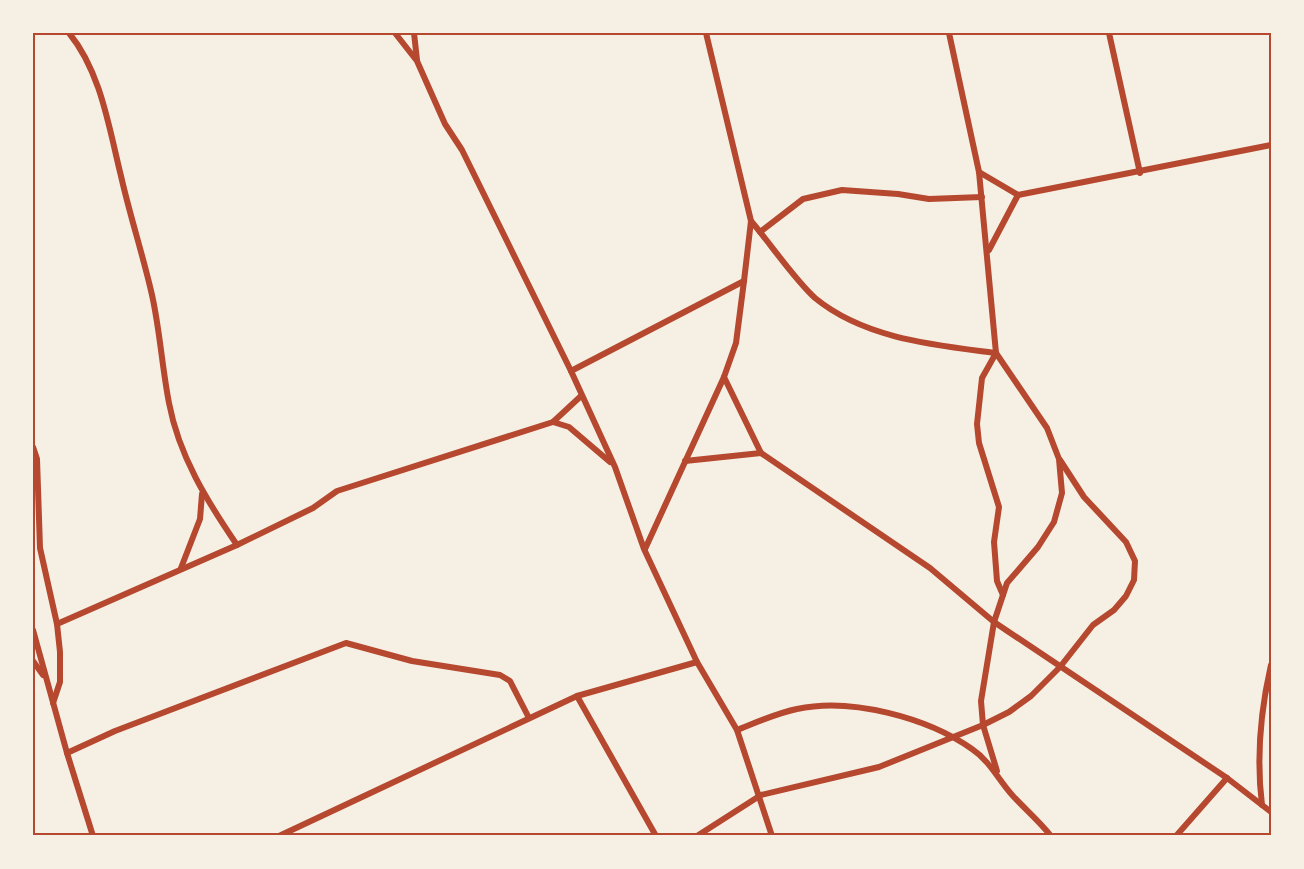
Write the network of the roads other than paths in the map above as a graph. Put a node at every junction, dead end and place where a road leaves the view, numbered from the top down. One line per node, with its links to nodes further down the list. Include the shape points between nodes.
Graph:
1 (69, 33): 27 (street, via 84,51 96,84 152,295 173,420)
2 (394, 33): 7 (street)
3 (414, 33): 7 (street)
4 (706, 33): 13 (street)
5 (949, 33): 9 (street)
6 (1109, 33): 10 (street)
7 (417, 61): 18 (street)
8 (1271, 145): 10 (street)
9 (979, 172): 11 (street); 12 (street)
10 (1140, 173): 11 (street)
11 (1018, 195): 15 (street)
12 (982, 197): 14 (street, via 929,200 842,190 803,200); 15 (street)
13 (750, 221): 14 (street); 16 (street)
14 (760, 232): 17 (street, via 814,297 866,328)
15 (989, 250): 17 (street)
16 (744, 281): 18 (street); 19 (street, via 736,343)
17 (996, 353): 24 (street, via 1047,428); 31 (street, via 982,378 977,424 999,507 994,542 997,580)
18 (571, 371): 20 (street)
19 (724, 377): 23 (street); 25 (street)
20 (581, 396): 21 (street); 26 (street)
21 (553, 422): 26 (street, via 569,426); 28 (street, via 347,487)
22 (33, 447): 33 (street, via 37,459 39,548)
23 (761, 453): 25 (street); 32 (street, via 930,568)
24 (1059, 459): 31 (street, via 1062,493 1054,522 1007,583); 38 (street, via 1084,497 1126,542 1135,561 1134,580 1126,596 1094,625)
25 (684, 461): 29 (street)
26 (615, 467): 29 (street)
27 (202, 493): 28 (street); 30 (street, via 200,519)
28 (237, 545): 30 (street)
29 (644, 549): 36 (street)
30 (181, 568): 33 (street)
31 (1003, 595): 32 (street)
32 (994, 622): 38 (street); 43 (street, via 981,701)
33 (57, 624): 41 (street, via 60,682)
34 (33, 630): 39 (street)
35 (33, 661): 39 (street)
36 (697, 662): 40 (street); 44 (street)
37 (1271, 665): 50 (street, via 1258,738)
38 (1060, 667): 43 (street, via 1031,696); 48 (street)
39 (47, 681): 41 (street)
40 (577, 696): 42 (street); 54 (street)
41 (53, 703): 46 (street)
42 (528, 718): 46 (street, via 510,681 501,675 412,661 346,643); 53 (street)
43 (983, 725): 45 (street); 47 (street)
44 (737, 730): 45 (street, via 800,708 848,707 892,713); 49 (street)
45 (952, 738): 47 (street); 49 (street, via 879,767)
46 (67, 753): 52 (street)
47 (997, 771): 57 (street, via 1013,796)
48 (1227, 778): 50 (street); 58 (street)
49 (761, 795): 55 (street); 56 (street)
50 (1262, 805): 51 (street)
51 (1271, 812)
52 (93, 836)
53 (279, 836)
54 (657, 836)
55 (697, 836)
56 (772, 836)
57 (1051, 836)
58 (1176, 836)

